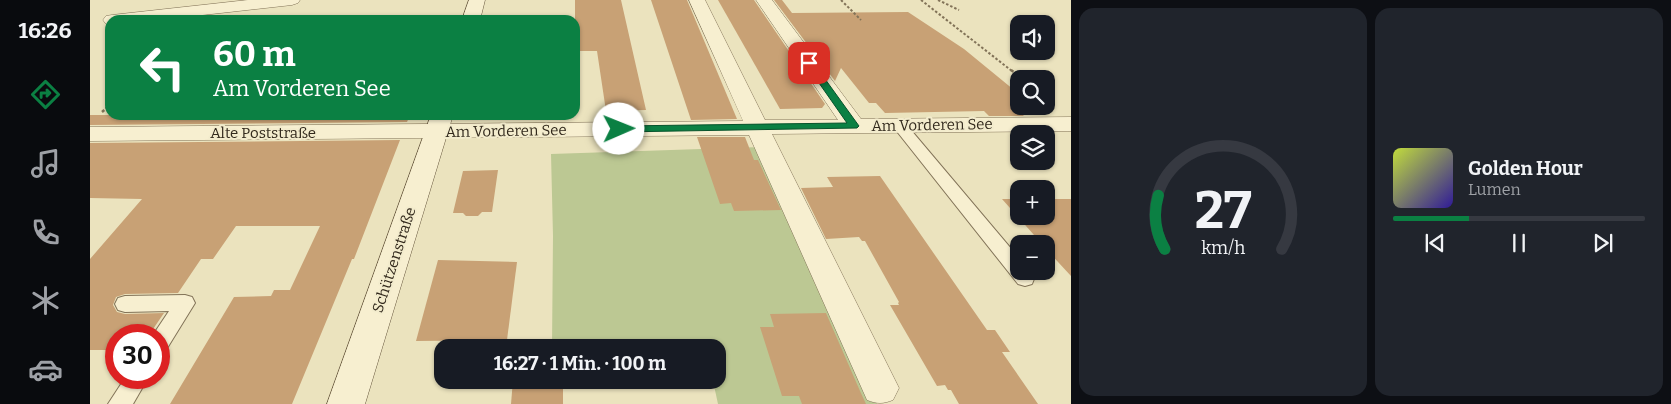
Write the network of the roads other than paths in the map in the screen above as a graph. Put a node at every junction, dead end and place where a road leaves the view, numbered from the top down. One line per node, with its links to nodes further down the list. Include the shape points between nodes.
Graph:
1 (292, 0): 5 (street)
2 (476, 0): 6 (street)
3 (697, 0): 9 (street)
4 (764, 0): 10 (street, Am Vorderen See)
5 (159, 15)
6 (472, 15)
7 (439, 124): 9 (street, Am Vorderen See); 12 (street, Alte Poststraße); 19 (street, Schützenstraße)
8 (1071, 124): 11 (street, Am Vorderen See)
9 (755, 126): 10 (street, Am Vorderen See); 16 (street)
10 (854, 126): 11 (street, Am Vorderen See)
11 (900, 126): 13 (lane)
12 (90, 134)
13 (1010, 261)
14 (125, 304): 15 (lane, via 185,303)
15 (170, 327)
16 (880, 388)
17 (130, 389): 18 (lane)
18 (120, 404)
19 (346, 404)

